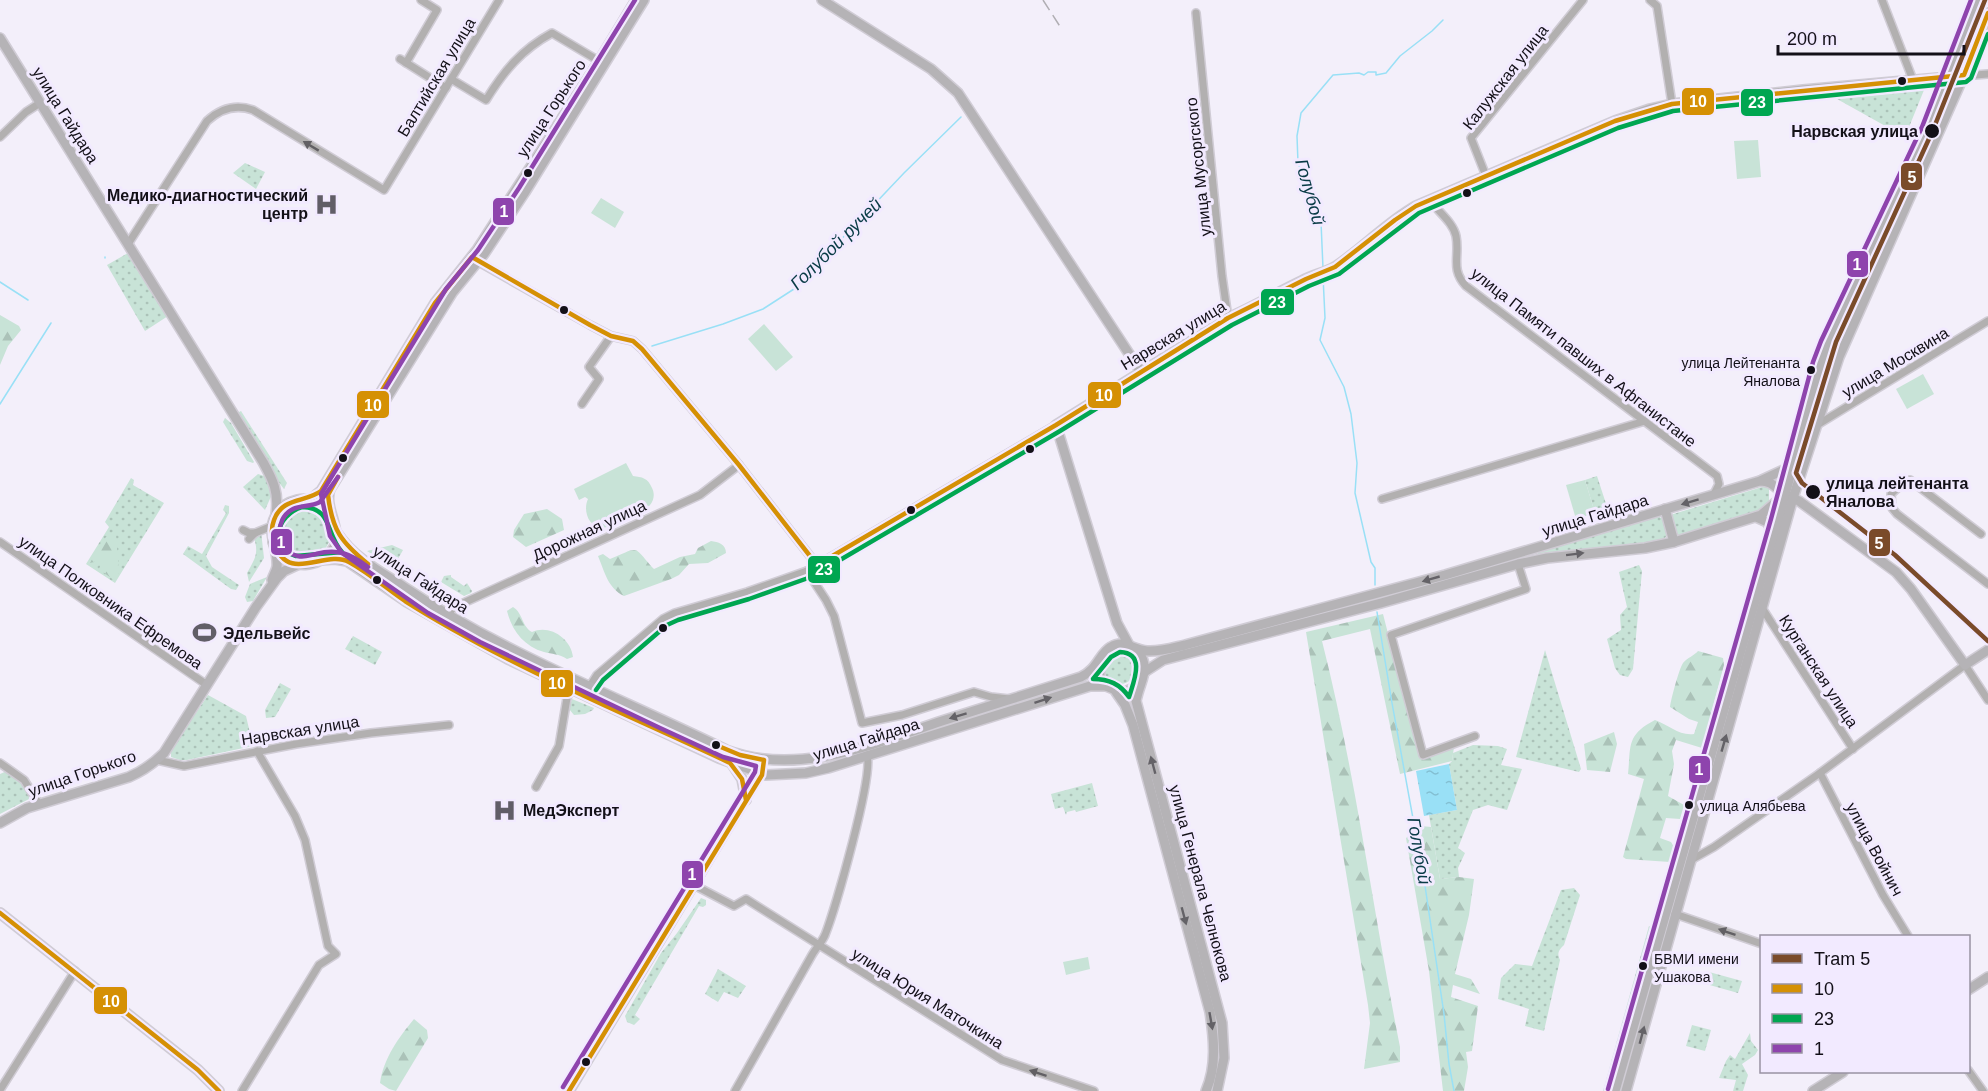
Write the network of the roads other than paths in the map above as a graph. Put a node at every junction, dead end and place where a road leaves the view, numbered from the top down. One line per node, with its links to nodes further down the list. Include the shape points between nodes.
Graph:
1 (421, 0): 22 (street, via 437,10 403,61)
2 (499, 0): 20 (street, Балтийская улица)
3 (636, 0): 16 (main road, улица Горького)
4 (644, 0): 29 (main road, улица Горького, via 525,192)
5 (822, 0): 33 (main road, via 931,69 958,93)
6 (1583, 0): 26 (street, Калужская улица, via 1471,138)
7 (1650, 0): 10 (street)
8 (1882, 0): 21 (street)
9 (1979, 0): 19 (main road)
10 (1660, 3): 24 (street)
11 (1196, 13): 30 (street, улица Мусоргского)
12 (1988, 13): 18 (main road)
13 (0, 38): 15 (main road, улица Гайдара)
14 (0, 51): 15 (street)
15 (10, 54): 23 (main road, улица Гайдара)
16 (599, 61): 20 (street, via 552,33 536,41 506,70 486,100); 29 (main road, улица Горького)
17 (1988, 74): 18 (street)
18 (1964, 75): 19 (street); 37 (main road, via 1844,346)
19 (1950, 77): 21 (main road, Нарвская улица); 39 (main road, via 1925,140 1828,344)
20 (451, 79): 22 (street, Балтийская улица)
21 (1913, 80): 24 (main road, Нарвская улица)
22 (446, 88): 28 (street, Балтийская улица, one-way to 28, via 384,190 253,110 233,107 213,115)
23 (40, 103): 25 (street); 28 (main road, улица Гайдара)
24 (1672, 104): 26 (main road, Нарвская улица, via 1615,121)
25 (0, 137)
26 (1486, 176): 27 (main road, Нарвская улица)
27 (1430, 200): 30 (main road, Нарвская улица, via 1396,217 1328,270); 35 (street, улица Памяти павших в Афганистане, via 1456,236 1458,275 1466,286)
28 (128, 244): 41 (main road, улица Гайдара)
29 (475, 260): 32 (street); 46 (main road, улица Горького, via 435,303 321,491); 48 (main road, улица Горького, via 330,489)
30 (1228, 318): 33 (main road, Нарвская улица)
31 (1988, 321): 37 (street, улица Москвина)
32 (611, 336): 34 (street, via 589,367 599,380); 38 (street, via 633,341 642,349)
33 (1141, 372): 36 (main road, Нарвская улица)
34 (582, 404)
35 (1644, 421): 42 (street, улица Памяти павших в Афганистане, via 1717,476 1719,484); 44 (street)
36 (1056, 425): 64 (street, Нарвская улица); 71 (main road)
37 (1817, 425): 43 (main road)
38 (739, 465): 64 (street); 70 (street, Дорожная улица, via 700,495 459,605)
39 (1792, 466): 40 (main road, улица Гайдара); 43 (main road)
40 (1760, 481): 42 (main road, улица Гайдара); 43 (main road, via 1771,482)
41 (276, 485): 45 (main road, улица Гайдара); 49 (main road)
42 (1714, 494): 47 (main road, улица Гайдара, one-way to 47)
43 (1789, 496): 50 (main road, улица Гайдара); 55 (main road); 68 (main road); 77 (main road, via 1896,572)
44 (1382, 499)
45 (298, 500): 46 (main road); 49 (main road)
46 (310, 500): 48 (main road)
47 (1665, 509): 60 (main road); 69 (main road, улица Гайдара, one-way to 69)
48 (330, 512): 54 (main road, улица Горького)
49 (276, 514): 51 (main road, улица Горького)
50 (1756, 517): 55 (main road, via 1767,522); 60 (main road, улица Гайдара)
51 (272, 526): 53 (street); 59 (main road, улица Горького)
52 (243, 530): 53 (street)
53 (255, 533): 57 (street)
54 (337, 533): 61 (main road, via 331,550); 70 (main road, улица Гайдара, via 357,556)
55 (1774, 534): 125 (main road)
56 (1981, 534): 66 (street, via 1910,480 1891,494 1892,508 1897,514)
57 (249, 539)
58 (0, 542): 79 (street, улица Полковника Ефремова)
59 (273, 542): 62 (main road, via 283,557); 67 (main road, улица Горького, via 277,567)
60 (1674, 542): 63 (main road, улица Гайдара, one-way to 60)
61 (321, 560): 62 (main road, улица Горького); 83 (main road, улица Гайдара, via 347,561 437,620)
62 (299, 564): 67 (main road, улица Горького, via 279,575)
63 (1518, 564): 69 (main road, улица Гайдара); 88 (street, via 1526,589 1391,635 1423,755)
64 (817, 565): 65 (street, Нарвская улица)
65 (807, 571): 81 (street, Нарвская улица, via 663,619 597,675); 85 (street, via 834,616 862,723 974,692)
66 (1988, 584)
67 (266, 594): 79 (main road, улица Горького)
68 (1762, 608): 89 (street, Курганская улица); 102 (main road, one-way to 68)
69 (1322, 613): 72 (main road, улица Гайдара)
70 (448, 615): 81 (main road, улица Гайдара)
71 (1117, 622): 73 (main road); 74 (main road)
72 (1281, 624): 73 (main road, улица Гайдара, via 1161,650); 78 (main road, улица Гайдара, via 1163,660)
73 (1133, 647): 74 (main road, улица Гайдара, via 1123,644); 78 (main road, via 1143,657)
74 (1110, 648): 76 (main road, улица Гайдара)
75 (1988, 651): 77 (main road)
76 (1099, 662): 82 (main road, via 1100,678); 85 (main road, улица Гайдара, via 1081,677)
77 (1965, 665): 86 (street); 89 (street)
78 (1146, 671): 80 (main road)
79 (207, 685): 92 (main road, улица Горького)
80 (1140, 685): 84 (main road); 111 (main road, улица Генерала Челнокова, one-way to 80, via 1136,701)
81 (590, 686): 93 (main road, улица Гайдара, via 726,750)
82 (1106, 686): 84 (main road); 91 (main road, улица Гайдара, one-way to 82, via 1078,689)
83 (572, 689): 94 (main road, улица Гайдара); 98 (street, via 567,698 560,746)
84 (1116, 692): 111 (main road, улица Генерала Челнокова, one-way to 111, via 1133,724)
85 (1014, 699): 93 (main road, улица Гайдара, one-way to 93, via 829,756)
86 (1988, 700)
87 (449, 725): 90 (street, Нарвская улица)
88 (1475, 736)
89 (1853, 749): 96 (street)
90 (257, 751): 92 (street, Нарвская улица, via 184,766); 119 (street, via 305,840 328,946 336,954 319,965 310,978)
91 (867, 755): 97 (main road, улица Гайдара, via 818,771); 110 (street, via 862,804 844,874)
92 (157, 760): 100 (main road, улица Горького, via 129,777)
93 (764, 760): 97 (main road)
94 (730, 763): 97 (main road, улица Гайдара); 99 (main road, via 742,779)
95 (0, 764): 100 (street, via 24,780)
96 (1820, 773): 103 (street); 108 (street, улица Войнич)
97 (762, 774): 99 (main road)
98 (536, 787)
99 (746, 800): 105 (main road)
100 (39, 804): 101 (main road, улица Горького)
101 (0, 823)
102 (1696, 840): 103 (street); 104 (main road)
103 (1714, 847): 104 (street)
104 (1691, 860): 107 (main road)
105 (694, 885): 110 (street, улица Юрия Маточкина, via 734,906 746,899); 120 (main road)
106 (0, 913): 112 (main road)
107 (1675, 915): 109 (street, one-way to 107); 126 (main road, one-way to 107)
108 (1907, 935)
109 (1760, 944)
110 (818, 946): 121 (street); 122 (street, улица Юрия Маточкина, one-way to 110, via 1002,1060)
111 (1198, 949): 123 (main road, улица Генерала Челнокова, one-way to 123, via 1214,1040); 124 (main road, улица Генерала Челнокова, via 1218,1005 1224,1036)
112 (75, 971): 117 (street); 118 (main road)
113 (1988, 977): 114 (main road)
114 (1970, 989)
115 (1840, 1073): 127 (main road)
116 (1970, 1073): 128 (street)
117 (0, 1090)
118 (219, 1091)
119 (242, 1091)
120 (569, 1091)
121 (735, 1091)
122 (1094, 1091)
123 (1206, 1091)
124 (1217, 1091)
125 (1615, 1091)
126 (1626, 1091)
127 (1813, 1091)
128 (1983, 1091)

